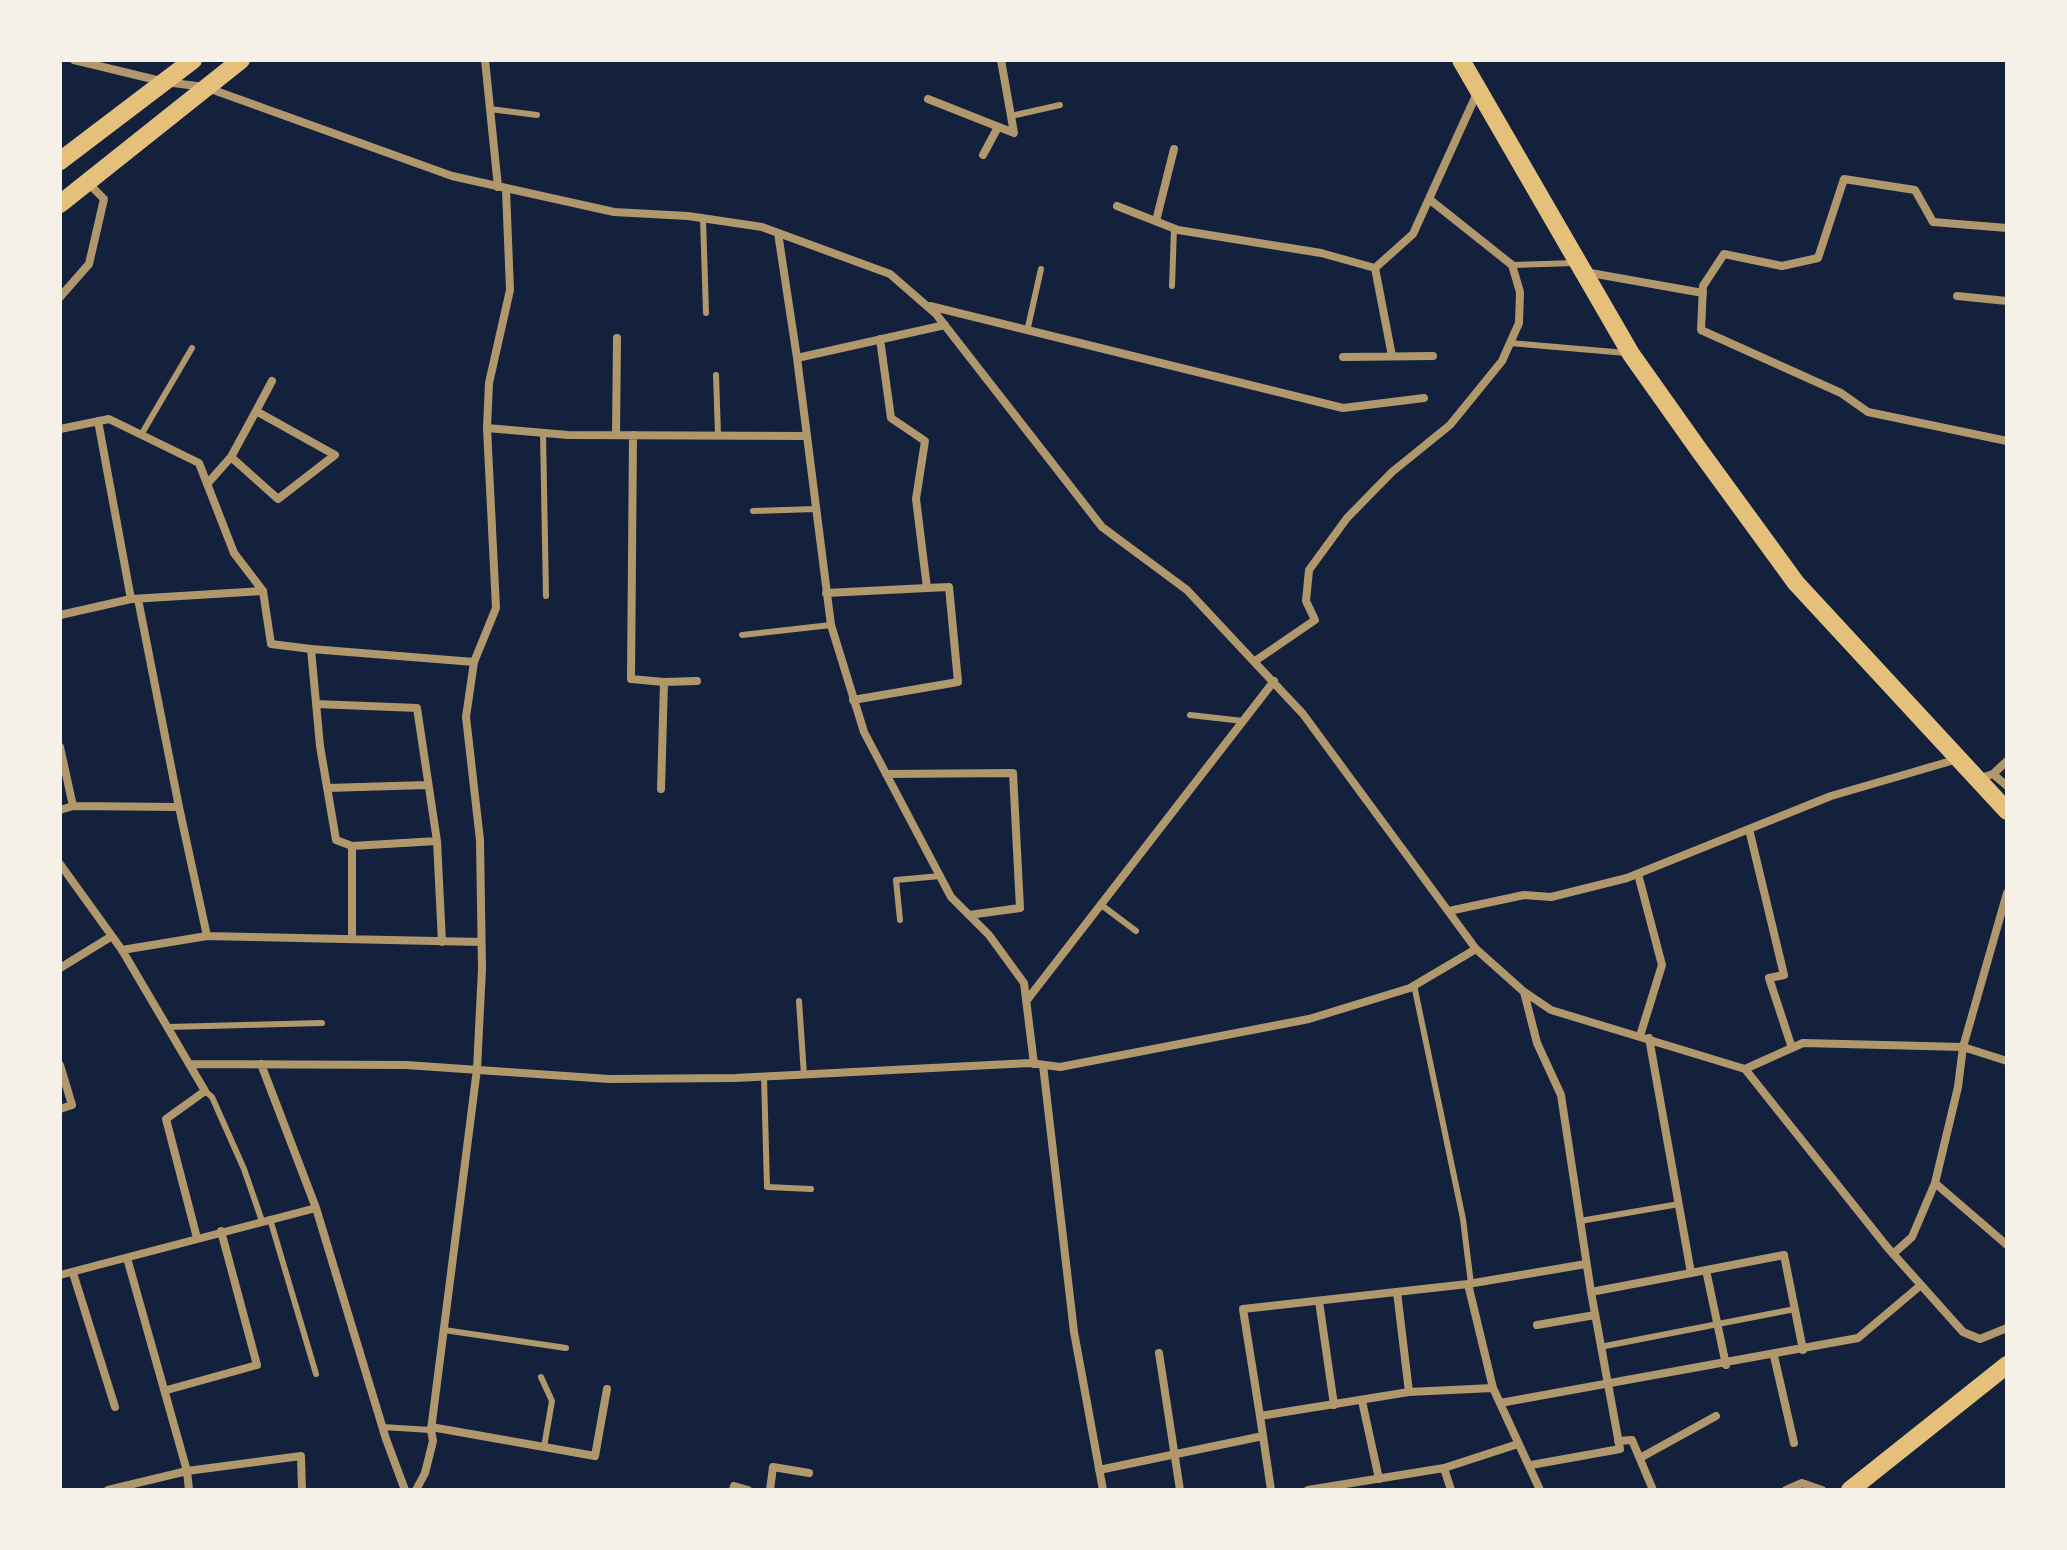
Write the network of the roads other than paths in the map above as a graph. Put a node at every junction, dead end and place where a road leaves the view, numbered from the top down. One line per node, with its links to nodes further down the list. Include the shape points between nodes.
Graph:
1 (74, 60): 7 (street)
2 (193, 60): 7 (main road)
3 (241, 60): 8 (main road)
4 (485, 60): 12 (street)
5 (1001, 60): 14 (street)
6 (1461, 60): 9 (main road)
7 (165, 82): 8 (street); 18 (main road)
8 (205, 87): 19 (main road); 20 (street)
9 (1478, 91): 21 (street); 31 (main road)
10 (928, 99): 15 (street)
11 (1060, 105): 14 (lane)
12 (490, 109): 13 (lane); 20 (street)
13 (537, 115)
14 (1011, 116): 15 (street, via 1014,133)
15 (998, 127): 17 (street)
16 (1174, 149): 25 (street)
17 (983, 155)
18 (60, 161)
19 (88, 183): 22 (main road); 36 (street, via 104,199 89,264)
20 (502, 189): 24 (street, via 614,212); 56 (street, via 510,290 489,383)
21 (1429, 199): 29 (street); 30 (street, via 1413,234)
22 (60, 204)
23 (1117, 206): 25 (street)
24 (703, 218): 28 (street); 39 (lane)
25 (1156, 221): 26 (street)
26 (1174, 228): 30 (street, via 1321,253); 33 (lane)
27 (2007, 228): 34 (street, via 1933,222 1915,190 1844,179 1818,258 1782,266 1724,254)
28 (778, 233): 38 (street, via 890,274); 50 (street)
29 (1512, 265): 31 (lane); 44 (street, via 1520,292 1519,323)
30 (1375, 268): 47 (street)
31 (1581, 268): 34 (street); 46 (main road)
32 (1041, 269): 41 (lane)
33 (1172, 286)
34 (1703, 293): 64 (street, via 1701,330 1841,393 1868,412)
35 (1957, 296): 37 (street)
36 (60, 297)
37 (2007, 301)
38 (926, 305): 40 (street); 41 (street)
39 (706, 313)
40 (945, 325): 43 (street); 78 (street, via 1102,527 1187,590)
41 (1028, 327): 53 (street, via 1343,408)
42 (617, 338): 60 (street)
43 (880, 339): 50 (street); 69 (street, via 891,418 925,441 916,499)
44 (1510, 343): 46 (lane); 78 (street, via 1502,361 1450,425 1374,490 1309,570 1306,601 1315,620)
45 (192, 348): 59 (lane)
46 (1631, 354): 88 (main road, via 1796,583)
47 (1392, 356): 48 (street); 49 (street)
48 (1433, 356)
49 (1343, 357)
50 (797, 358): 63 (street)
51 (716, 375): 62 (lane)
52 (272, 381): 54 (street)
53 (1424, 398)
54 (256, 411): 65 (street); 65 (street, via 335,455 278,499)
55 (98, 421): 57 (street); 59 (street, via 109,419); 73 (street)
56 (487, 428): 58 (street); 79 (street, via 496,608)
57 (60, 429)
58 (543, 433): 60 (street); 72 (lane)
59 (141, 435): 66 (street, via 199,463)
60 (616, 435): 61 (street)
61 (633, 435): 62 (street); 82 (street, via 631,679)
62 (718, 435): 63 (street)
63 (807, 436): 67 (street)
64 (2007, 441)
65 (231, 457): 66 (street)
66 (207, 484): 70 (street, via 234,553)
67 (816, 509): 68 (lane); 71 (street)
68 (753, 511)
69 (927, 588): 71 (street); 83 (street, via 949,587 958,682)
70 (263, 591): 73 (street); 77 (street, via 271,644)
71 (826, 593): 75 (street)
72 (546, 596)
73 (134, 599): 74 (street); 98 (street)
74 (60, 615)
75 (831, 625): 76 (lane); 83 (street)
76 (742, 635)
77 (311, 649): 79 (street); 84 (street)
78 (1255, 661): 81 (street)
79 (474, 662): 117 (street, via 466,717 480,840)
80 (697, 681): 82 (street)
81 (1274, 681): 86 (street); 109 (street)
82 (664, 682): 96 (street)
83 (853, 700): 90 (street)
84 (316, 704): 93 (street, via 417,708); 95 (street)
85 (1190, 715): 86 (lane)
86 (1243, 721): 108 (street)
87 (60, 747): 97 (street)
88 (1959, 759): 91 (main road); 101 (street, via 1831,796)
89 (2007, 761): 91 (street)
90 (886, 774): 106 (street); 110 (street, via 1013,773 1020,908)
91 (1985, 777): 92 (street); 94 (street); 100 (main road)
92 (2007, 779)
93 (427, 785): 95 (street); 102 (street)
94 (2007, 786)
95 (327, 788): 103 (street, via 336,840)
96 (661, 789)
97 (73, 806): 98 (street); 99 (street)
98 (179, 807): 114 (street)
99 (60, 810)
100 (2007, 811)
101 (1749, 829): 105 (street); 129 (street, via 1784,975 1769,978)
102 (437, 841): 103 (street); 116 (street)
103 (352, 846): 115 (street)
104 (60, 864): 113 (street)
105 (1638, 874): 109 (street, via 1551,897 1524,895); 127 (street, via 1662,965)
106 (940, 876): 110 (street); 111 (lane, via 896,880)
107 (2007, 893): 128 (street)
108 (1100, 904): 112 (lane); 123 (street)
109 (1449, 911): 118 (street)
110 (969, 915): 123 (street, via 1024,983)
111 (900, 920)
112 (1136, 931)
113 (112, 936): 119 (street); 120 (street)
114 (207, 936): 115 (street); 119 (street)
115 (352, 939): 116 (street)
116 (442, 942): 117 (street)
117 (481, 942): 135 (street)
118 (1476, 949): 121 (street); 122 (street)
119 (122, 950): 126 (street)
120 (60, 968)
121 (1414, 985): 133 (street, via 1309,1019 1060,1067); 157 (lane, via 1463,1219)
122 (1523, 991): 127 (street, via 1551,1010); 146 (street, via 1537,1043 1561,1095)
123 (1027, 1000): 133 (street)
124 (799, 1001): 137 (lane)
125 (322, 1023): 126 (lane)
126 (168, 1027): 131 (street)
127 (1645, 1037): 136 (street); 143 (street)
128 (1963, 1047): 129 (street, via 1803,1043); 130 (street); 141 (street)
129 (1792, 1048): 136 (street)
130 (2007, 1061)
131 (189, 1064): 132 (street); 139 (street)
132 (261, 1064): 135 (street); 144 (street)
133 (1039, 1064): 137 (street); 199 (street, via 1074,1332)
134 (60, 1065): 140 (street, via 72,1105)
135 (477, 1069): 138 (street, via 609,1079); 167 (street)
136 (1745, 1069): 150 (street)
137 (804, 1075): 138 (street)
138 (764, 1077): 142 (lane, via 767,1187)
139 (205, 1091): 145 (lane); 148 (street, via 166,1119)
140 (60, 1109)
141 (1935, 1183): 149 (street); 150 (street, via 1912,1237)
142 (811, 1189)
143 (1679, 1204): 146 (lane); 155 (street)
144 (316, 1208): 145 (street); 188 (street)
145 (266, 1220): 147 (street); 175 (lane)
146 (1580, 1221): 152 (street)
147 (221, 1231): 148 (street); 180 (street, via 257,1365)
148 (197, 1238): 151 (street)
149 (2007, 1245)
150 (1893, 1254): 158 (street)
151 (127, 1258): 154 (street); 180 (street)
152 (1586, 1264): 157 (street); 160 (street)
153 (1706, 1270): 155 (street); 162 (street, via 1784,1255); 164 (street)
154 (73, 1273): 156 (street); 185 (street)
155 (1691, 1273): 160 (street)
156 (60, 1275)
157 (1469, 1284): 159 (street); 178 (street)
158 (1921, 1285): 166 (street, via 1963,1332 1980,1339); 170 (street, via 1858,1338)
159 (1397, 1292): 161 (street); 181 (street)
160 (1591, 1292): 163 (street)
161 (1319, 1301): 184 (street); 186 (street, via 1243,1309)
162 (1795, 1309): 164 (lane); 170 (street)
163 (1595, 1315): 165 (street); 168 (street)
164 (1717, 1324): 168 (lane); 173 (street)
165 (1537, 1325)
166 (2007, 1328)
167 (444, 1330): 169 (lane); 189 (street)
168 (1600, 1347): 177 (street)
169 (566, 1348)
170 (1803, 1350): 172 (street)
171 (1159, 1353): 195 (street)
172 (1774, 1356): 173 (street); 192 (street)
173 (1726, 1365): 177 (street)
174 (2007, 1365): 221 (main road)
175 (316, 1374)
176 (541, 1377): 194 (lane, via 552,1401)
177 (1607, 1386): 183 (street); 191 (street)
178 (1493, 1388): 181 (street); 183 (street)
179 (607, 1389): 194 (street, via 595,1456)
180 (167, 1390): 200 (street)
181 (1409, 1392): 182 (street)
182 (1362, 1401): 184 (street); 202 (street)
183 (1500, 1403): 193 (street)
184 (1334, 1405): 186 (street)
185 (115, 1407)
186 (1260, 1416): 190 (street)
187 (1716, 1416): 196 (street)
188 (382, 1427): 189 (lane); 207 (street)
189 (431, 1429): 194 (street); 208 (street, via 433,1441)
190 (1263, 1436): 195 (street); 214 (street)
191 (1618, 1441): 196 (street, via 1632,1440); 197 (street, via 1620,1449)
192 (1794, 1443)
193 (1518, 1444): 197 (street); 198 (street)
194 (544, 1447)
195 (1173, 1455): 199 (street); 213 (street)
196 (1640, 1458): 218 (street)
197 (1531, 1465): 217 (street)
198 (1444, 1468): 202 (street); 216 (street)
199 (1099, 1470): 212 (street)
200 (187, 1471): 204 (street); 205 (street); 206 (street, via 301,1456)
201 (809, 1473): 211 (street, via 773,1467)
202 (1379, 1479): 203 (street)
203 (1345, 1487): 215 (street)
204 (108, 1490)
205 (189, 1490)
206 (302, 1490)
207 (405, 1490)
208 (416, 1490)
209 (733, 1490): 210 (street)
210 (748, 1490)
211 (770, 1490)
212 (1103, 1490)
213 (1180, 1490)
214 (1271, 1490)
215 (1308, 1490)
216 (1451, 1490)
217 (1540, 1490)
218 (1653, 1490)
219 (1786, 1490): 220 (street, via 1802,1483)
220 (1822, 1490)
221 (1850, 1490)

